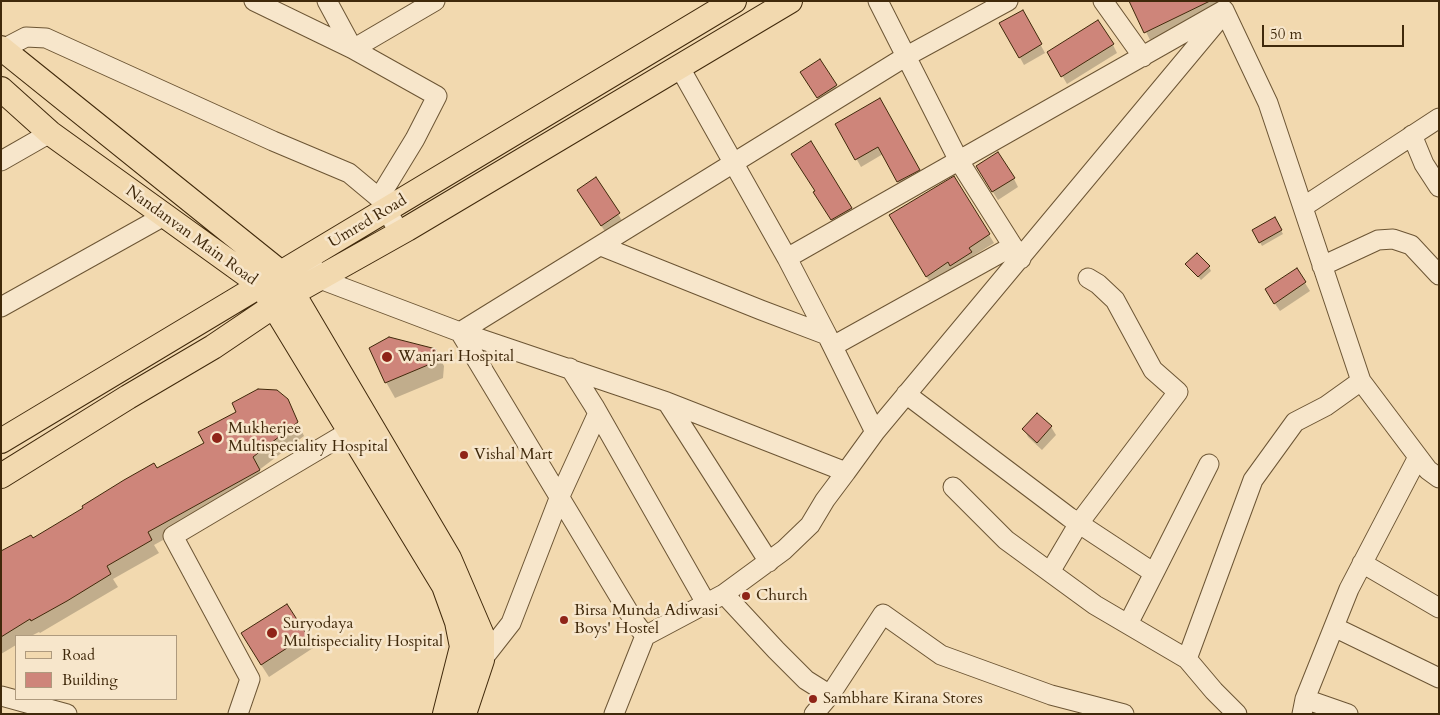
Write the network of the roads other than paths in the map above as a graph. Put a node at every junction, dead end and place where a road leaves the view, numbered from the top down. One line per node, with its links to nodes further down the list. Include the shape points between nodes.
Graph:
1 (254, 1): 11 (street)
2 (327, 1): 11 (street)
3 (435, 1): 11 (street)
4 (734, 1): 23 (main road, Umred Road)
5 (790, 1): 14 (main road)
6 (878, 1): 12 (street)
7 (1008, 1): 12 (street)
8 (1103, 1): 13 (street)
9 (1225, 6): 13 (street); 24 (street, via 1268,103); 28 (street, via 1221,17)
10 (2, 49): 23 (street, via 26,37 46,38 349,173); 34 (main road)
11 (353, 49): 23 (street, via 437,96)
12 (905, 57): 19 (street); 21 (street)
13 (1143, 57): 19 (street)
14 (680, 68): 21 (street); 26 (main road)
15 (1, 89): 17 (main road, Nandanvan Main Road)
16 (1439, 118): 18 (street)
17 (50, 133): 20 (street); 25 (main road, Nandanvan Main Road)
18 (1412, 135): 22 (street, via 1424,164); 24 (street)
19 (959, 160): 28 (street); 30 (street)
20 (1, 161)
21 (734, 163): 27 (street); 30 (street)
22 (1439, 187)
23 (383, 205): 26 (street); 29 (main road, Umred Road)
24 (1303, 207): 31 (street)
25 (164, 216): 34 (main road, Nandanvan Main Road); 37 (street)
26 (400, 233): 35 (main road)
27 (601, 246): 38 (street); 39 (street)
28 (1017, 252): 39 (street); 42 (street)
29 (309, 257): 34 (main road, Umred Road); 35 (street)
30 (787, 258): 39 (street)
31 (1322, 266): 32 (street, via 1378,240 1393,239 1412,246); 41 (street)
32 (1439, 275)
33 (1088, 278): 55 (street, via 1115,300 1153,370 1178,392)
34 (271, 279): 36 (main road, Nandanvan Main Road); 47 (main road, Umred Road)
35 (320, 279): 36 (main road); 38 (street)
36 (283, 300): 45 (main road, Nandanvan Main Road); 51 (main road, via 213,347); 67 (main road, via 449,558 482,635)
37 (1, 307)
38 (460, 332): 40 (street); 54 (street)
39 (830, 340): 46 (street)
40 (570, 368): 43 (street); 44 (street)
41 (1361, 381): 48 (street); 66 (street, via 1326,406 1295,422 1253,480)
42 (906, 394): 46 (street); 55 (street)
43 (667, 402): 50 (street); 56 (street)
44 (598, 413): 54 (street); 61 (street)
45 (350, 431): 75 (street, via 173,536 250,679); 76 (main road, Nandanvan Main Road, via 444,586 458,622 462,647)
46 (875, 432): 50 (street)
47 (1, 442)
48 (1418, 457): 52 (street); 57 (street)
49 (1209, 464): 59 (street)
50 (846, 472): 56 (street, via 810,525)
51 (1, 476)
52 (1439, 478)
53 (953, 487): 58 (street, via 1006,540)
54 (560, 496): 65 (street); 67 (street, via 512,623)
55 (1079, 524): 58 (street); 59 (street)
56 (769, 562): 60 (street)
57 (1362, 563): 62 (street); 64 (street)
58 (1050, 572): 63 (street)
59 (1154, 573): 63 (street)
60 (724, 594): 61 (street); 69 (street, via 806,680)
61 (706, 603): 65 (street)
62 (1439, 608)
63 (1128, 624): 66 (street)
64 (1334, 626): 68 (street); 73 (street)
65 (645, 636): 78 (street)
66 (1188, 659): 81 (street)
67 (482, 660): 77 (main road)
68 (1439, 678)
69 (830, 695): 79 (street); 80 (street, via 883,614 941,655 1051,695)
70 (1, 696): 71 (street)
71 (15, 700)
72 (16, 700): 74 (street)
73 (1304, 706): 82 (street)
74 (67, 714)
75 (238, 714)
76 (445, 714)
77 (464, 714)
78 (614, 714)
79 (814, 714)
80 (1124, 714)
81 (1237, 714)
82 (1348, 714)

